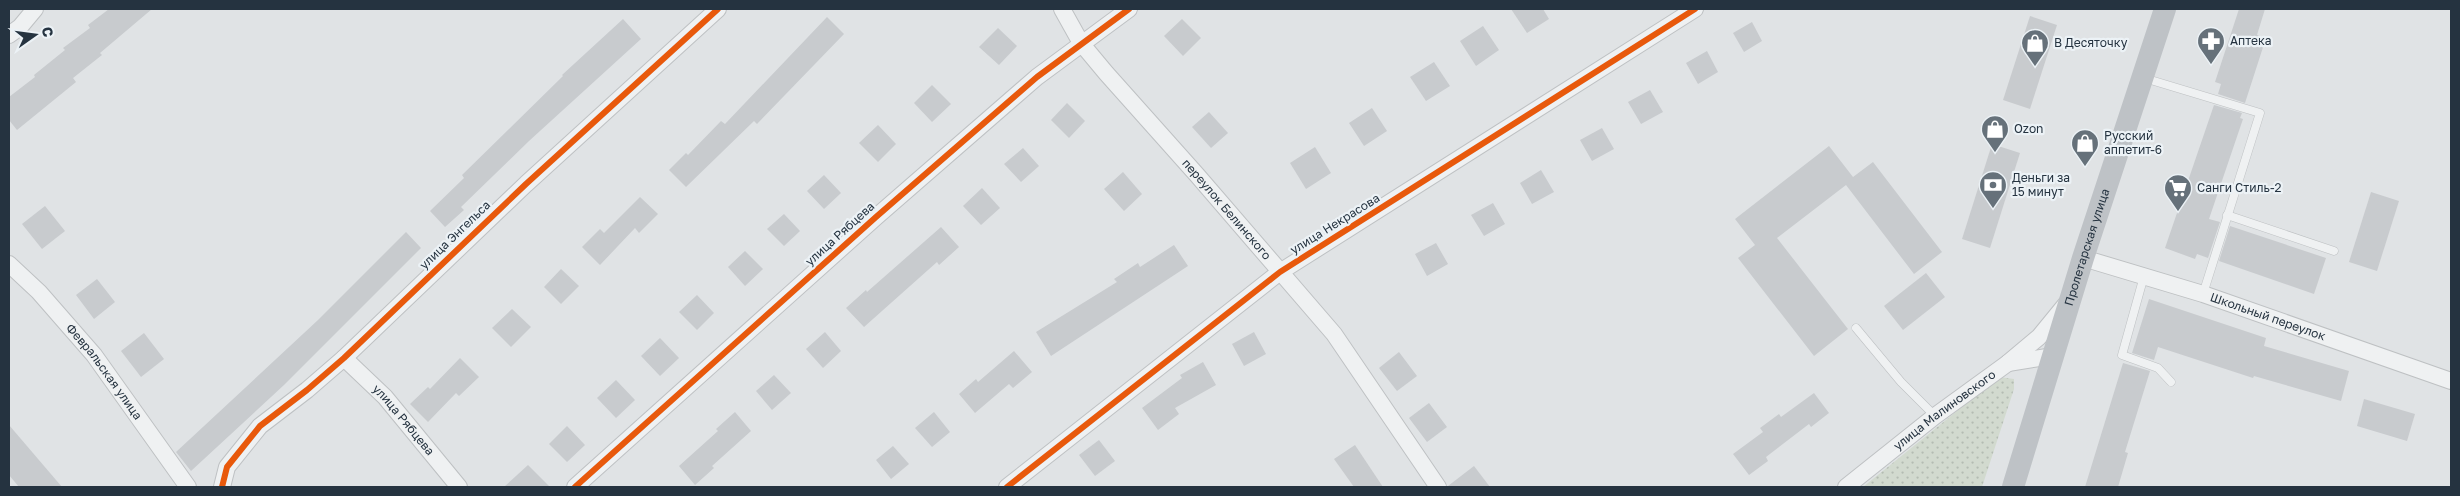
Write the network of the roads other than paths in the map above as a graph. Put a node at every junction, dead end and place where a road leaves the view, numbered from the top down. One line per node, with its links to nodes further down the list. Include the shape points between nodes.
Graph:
1 (35, 9): 7 (street)
2 (718, 9): 20 (street, улица Энгельса, via 526,184)
3 (1062, 9): 8 (street, переулок Белинского)
4 (1129, 9): 8 (street, улица Рябцева)
5 (1695, 9): 14 (street, улица Некрасова)
6 (2165, 9): 9 (main road, Пролетарская улица)
7 (9, 35)
8 (1081, 43): 14 (street, переулок Белинского); 28 (street, улица Рябцева, via 1037,77 876,217)
9 (2143, 77): 10 (lane, via 2260,113); 12 (main road, Пролетарская улица)
10 (2227, 215): 11 (lane); 17 (lane)
11 (2334, 251)
12 (2083, 258): 15 (street, Школьный переулок); 16 (main road, Пролетарская улица)
13 (9, 264): 25 (street, Февральская улица, via 39,292 94,355)
14 (1280, 272): 29 (street, улица Некрасова); 30 (street, переулок Белинского, via 1334,334)
15 (2144, 276): 17 (street, Школьный переулок); 23 (lane, via 2122,355 2158,368)
16 (2074, 293): 19 (main road, Пролетарская улица); 21 (street, via 2039,337)
17 (2203, 294): 22 (street, Школьный переулок)
18 (1856, 328): 24 (lane, via 1901,382)
19 (2053, 356): 21 (street, улица Малиновского); 32 (main road, Пролетарская улица)
20 (344, 358): 26 (street, улица Энгельса, via 260,426 226,467); 27 (street, улица Рябцева, via 385,397)
21 (2008, 363): 24 (street, улица Малиновского)
22 (2451, 381)
23 (2172, 382)
24 (1935, 416): 31 (street, улица Малиновского)
25 (188, 487)
26 (222, 487)
27 (459, 487)
28 (575, 487)
29 (1007, 487)
30 (1438, 487)
31 (1846, 487)
32 (2013, 487)

